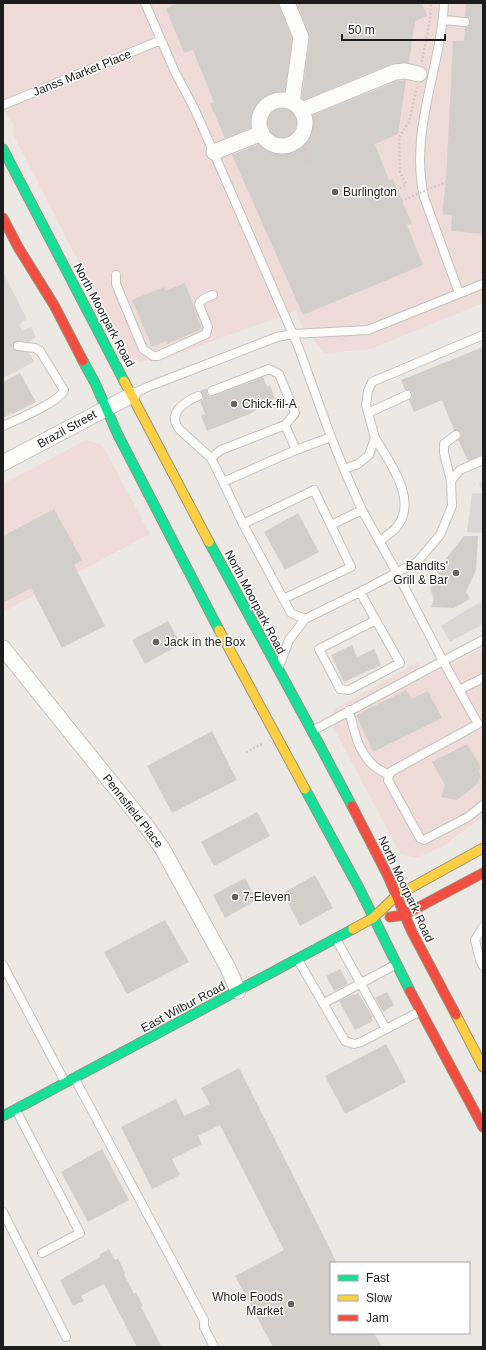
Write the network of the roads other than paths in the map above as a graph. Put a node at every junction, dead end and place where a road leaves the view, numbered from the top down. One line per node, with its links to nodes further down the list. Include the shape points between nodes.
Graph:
1 (145, 3): 6 (lane)
2 (287, 3): 9 (street, via 301,37)
3 (444, 3): 4 (lane)
4 (443, 20): 5 (lane); 16 (lane, via 422,126 420,158 424,196)
5 (465, 22)
6 (161, 40): 8 (lane, Janss Market Place); 12 (lane)
7 (419, 74): 9 (street, via 395,72)
8 (3, 105)
9 (297, 106): 10 (street, via 284,100 269,105 260,118); 10 (street, via 304,117 305,125 304,132 294,143 286,146 272,144)
10 (262, 133): 12 (street)
11 (3, 149): 22 (main road, North Moorpark Road)
12 (214, 152): 18 (lane)
13 (3, 218): 25 (main road, via 54,305)
14 (116, 275): 17 (lane, via 116,284 143,349 153,356 206,334 208,327 199,305 202,300)
15 (483, 284): 16 (lane)
16 (459, 293): 18 (lane, via 368,330)
17 (213, 295)
18 (293, 334): 22 (lane, via 277,337); 30 (lane)
19 (483, 335): 26 (lane, via 372,382 366,405)
20 (18, 346): 28 (lane, via 35,348 40,352 64,390 62,395 53,401)
21 (212, 390): 27 (lane, via 269,369 279,374 295,413)
22 (132, 394): 25 (street, Brazil Street); 51 (main road, North Moorpark Road, via 144,422)
23 (407, 395): 26 (lane)
24 (198, 396): 33 (lane, via 178,409 175,421 180,430)
25 (106, 408): 35 (street, Brazil Street); 63 (main road, via 180,556)
26 (368, 413): 31 (lane)
27 (285, 425): 32 (lane); 33 (lane, via 221,450)
28 (3, 426)
29 (456, 435): 37 (lane, via 444,444)
30 (331, 437): 32 (lane); 36 (lane)
31 (375, 438): 36 (lane, via 369,455 358,464); 42 (lane, via 398,476 405,502 403,517 395,529)
32 (296, 450): 38 (lane)
33 (211, 458): 38 (lane)
34 (483, 460): 37 (lane, via 460,470)
35 (3, 464)
36 (344, 469): 39 (lane)
37 (451, 481): 43 (lane, via 452,506 440,535 417,562)
38 (223, 482): 40 (lane)
39 (362, 510): 41 (lane); 42 (lane)
40 (243, 524): 41 (lane, via 314,490); 45 (lane)
41 (331, 525): 45 (lane, via 351,567)
42 (380, 541): 43 (lane)
43 (397, 573): 44 (lane); 50 (lane)
44 (360, 592): 46 (lane); 47 (lane)
45 (283, 599): 46 (lane, via 291,613)
46 (305, 619): 51 (lane, via 288,640)
47 (376, 620): 47 (lane, via 319,650 340,689 349,690 400,663)
48 (483, 640): 50 (lane)
49 (3, 648): 71 (street, Pennsfield Place, via 162,848)
50 (443, 661): 53 (lane); 54 (lane)
51 (278, 671): 56 (main road, North Moorpark Road)
52 (483, 678): 53 (lane)
53 (459, 690): 55 (lane)
54 (349, 710): 56 (lane); 57 (lane, via 356,740 362,750 373,765)
55 (481, 723): 57 (lane, via 392,771)
56 (312, 731): 61 (main road, North Moorpark Road)
57 (389, 775): 58 (lane, via 388,780 420,838 424,840 468,817)
58 (483, 805)
59 (483, 848): 61 (main road)
60 (483, 874): 62 (main road)
61 (396, 896): 62 (main road, North Moorpark Road); 63 (main road)
62 (404, 915): 63 (main road); 75 (main road, North Moorpark Road)
63 (373, 918): 65 (main road, East Wilbur Road); 67 (main road)
64 (483, 926): 69 (lane, via 475,940)
65 (336, 939): 66 (main road, East Wilbur Road); 70 (lane)
66 (297, 959): 71 (main road, East Wilbur Road); 72 (lane)
67 (397, 964): 70 (lane); 73 (main road)
68 (3, 965): 77 (lane)
69 (483, 966)
70 (361, 984): 72 (lane); 74 (lane)
71 (238, 991): 76 (main road, East Wilbur Road)
72 (324, 1003): 74 (lane, via 345,1041 354,1044)
73 (420, 1011): 74 (lane); 80 (main road)
74 (386, 1029)
75 (483, 1067)
76 (75, 1078): 77 (main road, East Wilbur Road); 84 (lane, via 204,1320 204,1327)
77 (65, 1083): 78 (main road, East Wilbur Road)
78 (16, 1110): 79 (main road, East Wilbur Road); 82 (lane, via 80,1233)
79 (3, 1116)
80 (483, 1127)
81 (3, 1212): 83 (lane)
82 (42, 1253)
83 (66, 1337)
84 (214, 1347)

